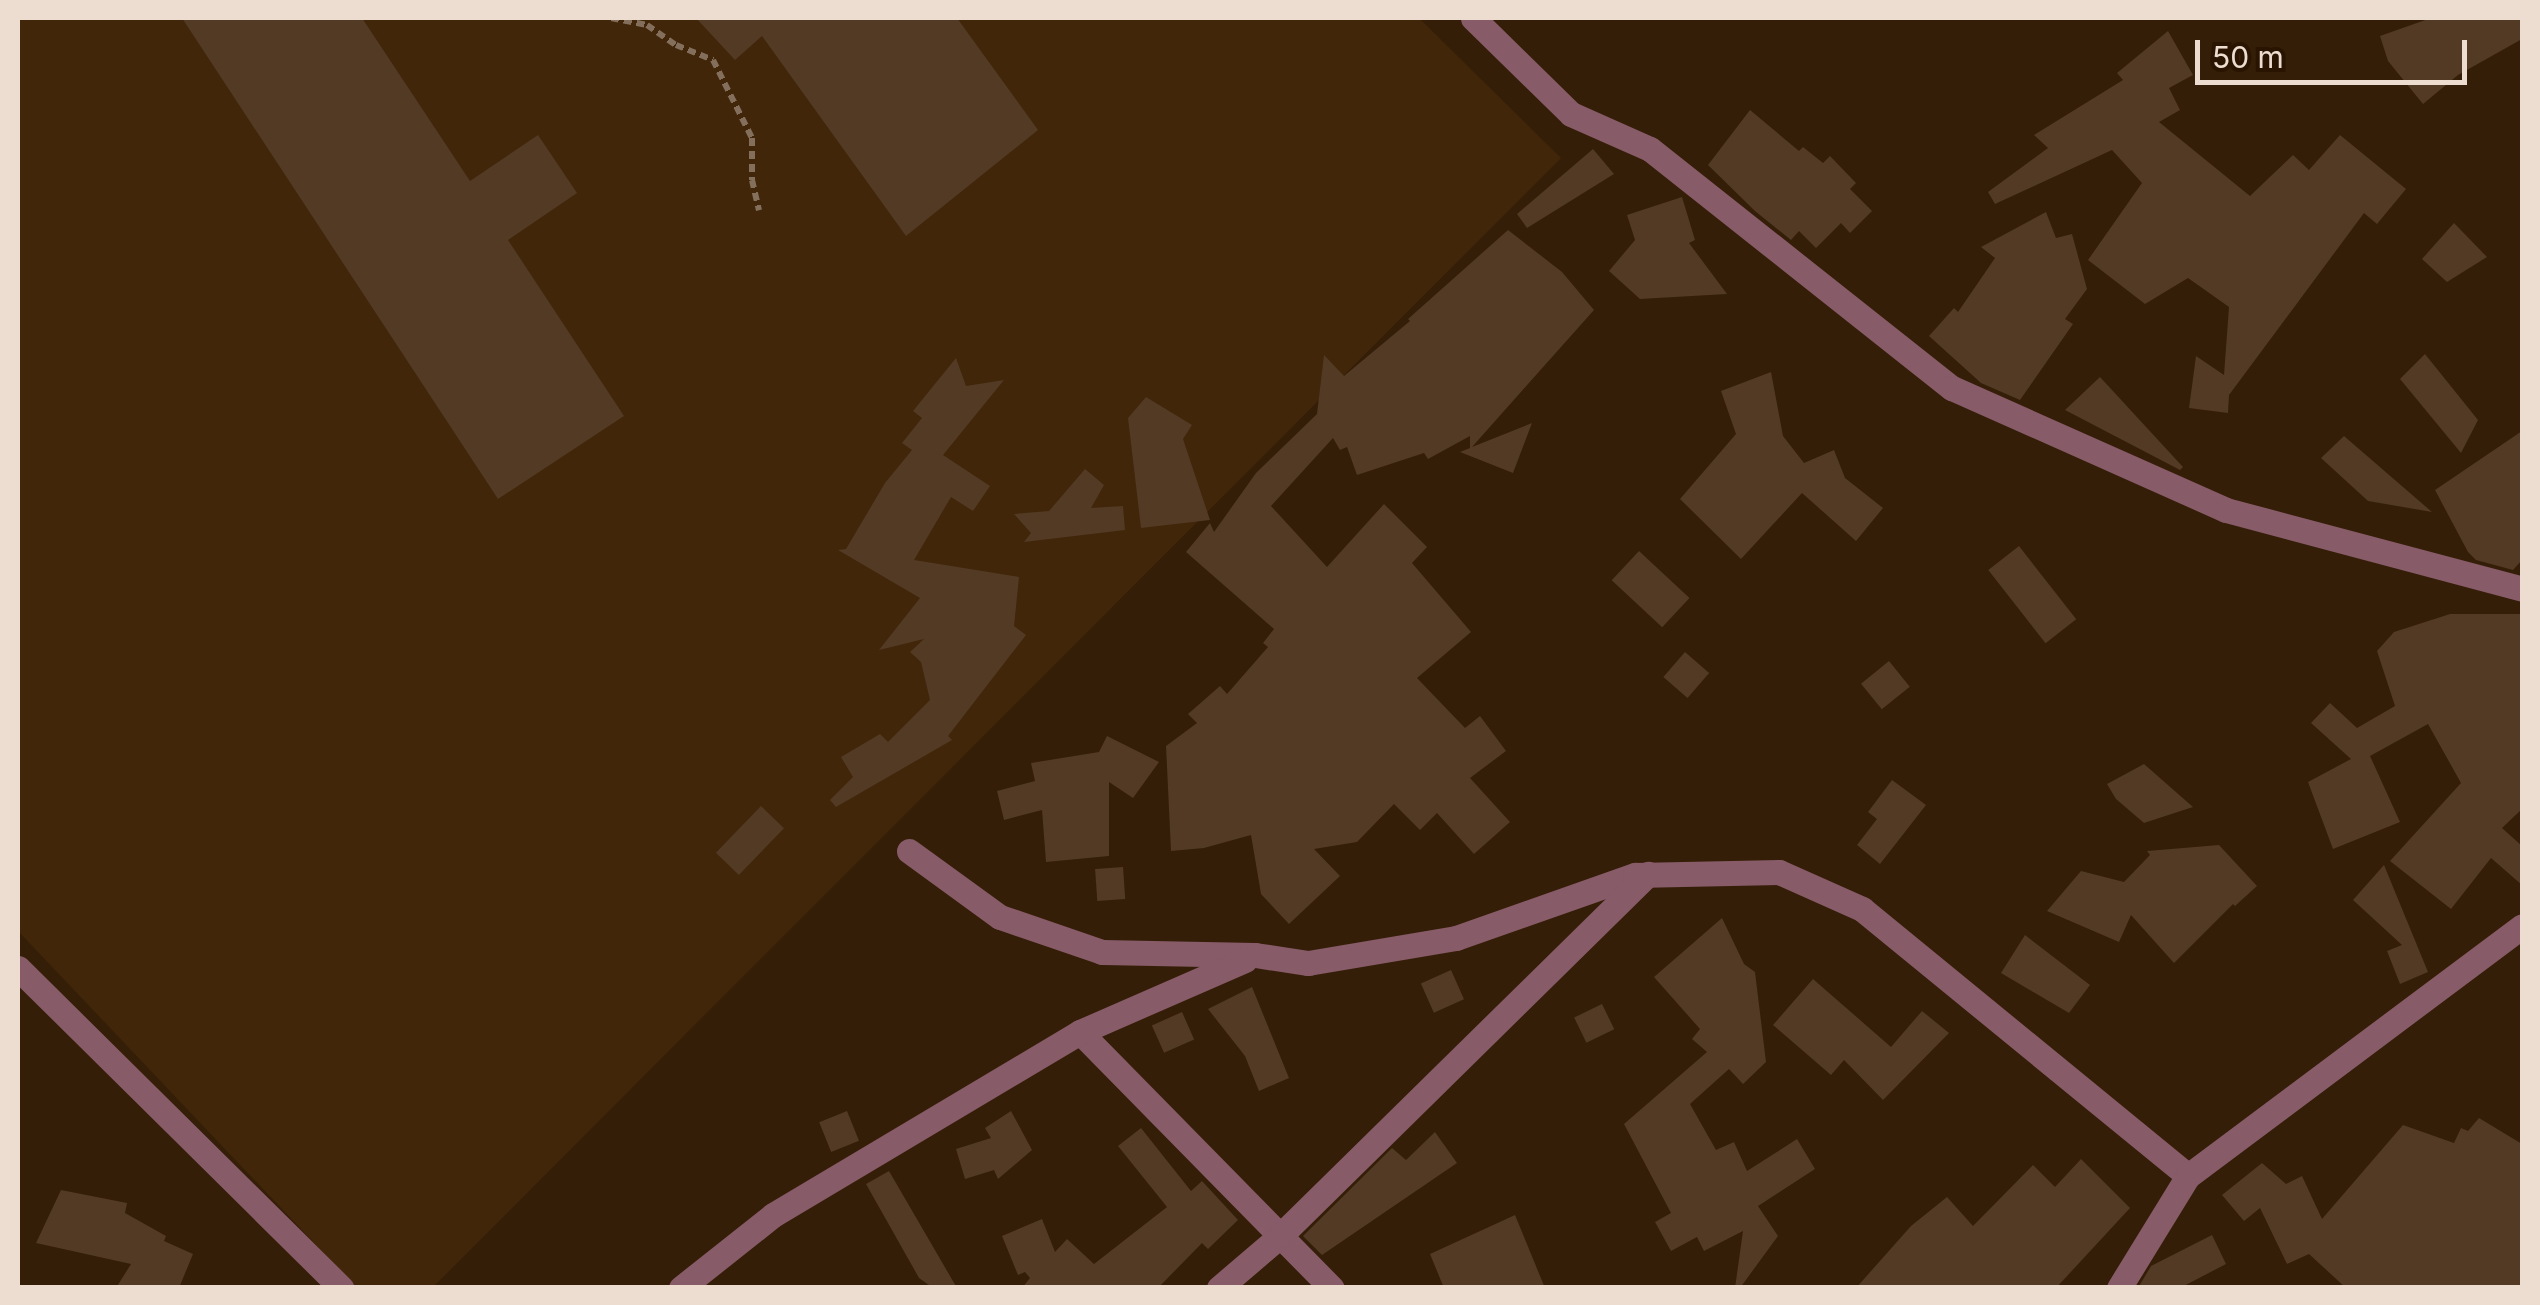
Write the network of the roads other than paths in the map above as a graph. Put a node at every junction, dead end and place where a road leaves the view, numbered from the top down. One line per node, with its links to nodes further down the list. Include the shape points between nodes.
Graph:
1 (1473, 18): 2 (street, via 1570,114 1650,149 1952,388 2226,510)
2 (2522, 588)
3 (909, 851): 6 (street, via 1000,917 1102,952)
4 (1648, 874): 6 (street, via 1456,938 1308,964); 9 (street, via 1780,872 1862,909); 10 (street)
5 (2522, 926): 9 (street)
6 (1255, 955): 8 (street)
7 (18, 968): 11 (street)
8 (1080, 1032): 10 (street); 12 (street, via 774,1214)
9 (2188, 1176): 15 (street)
10 (1281, 1236): 13 (street); 14 (street)
11 (341, 1288)
12 (681, 1288)
13 (1219, 1288)
14 (1332, 1288)
15 (2119, 1288)

